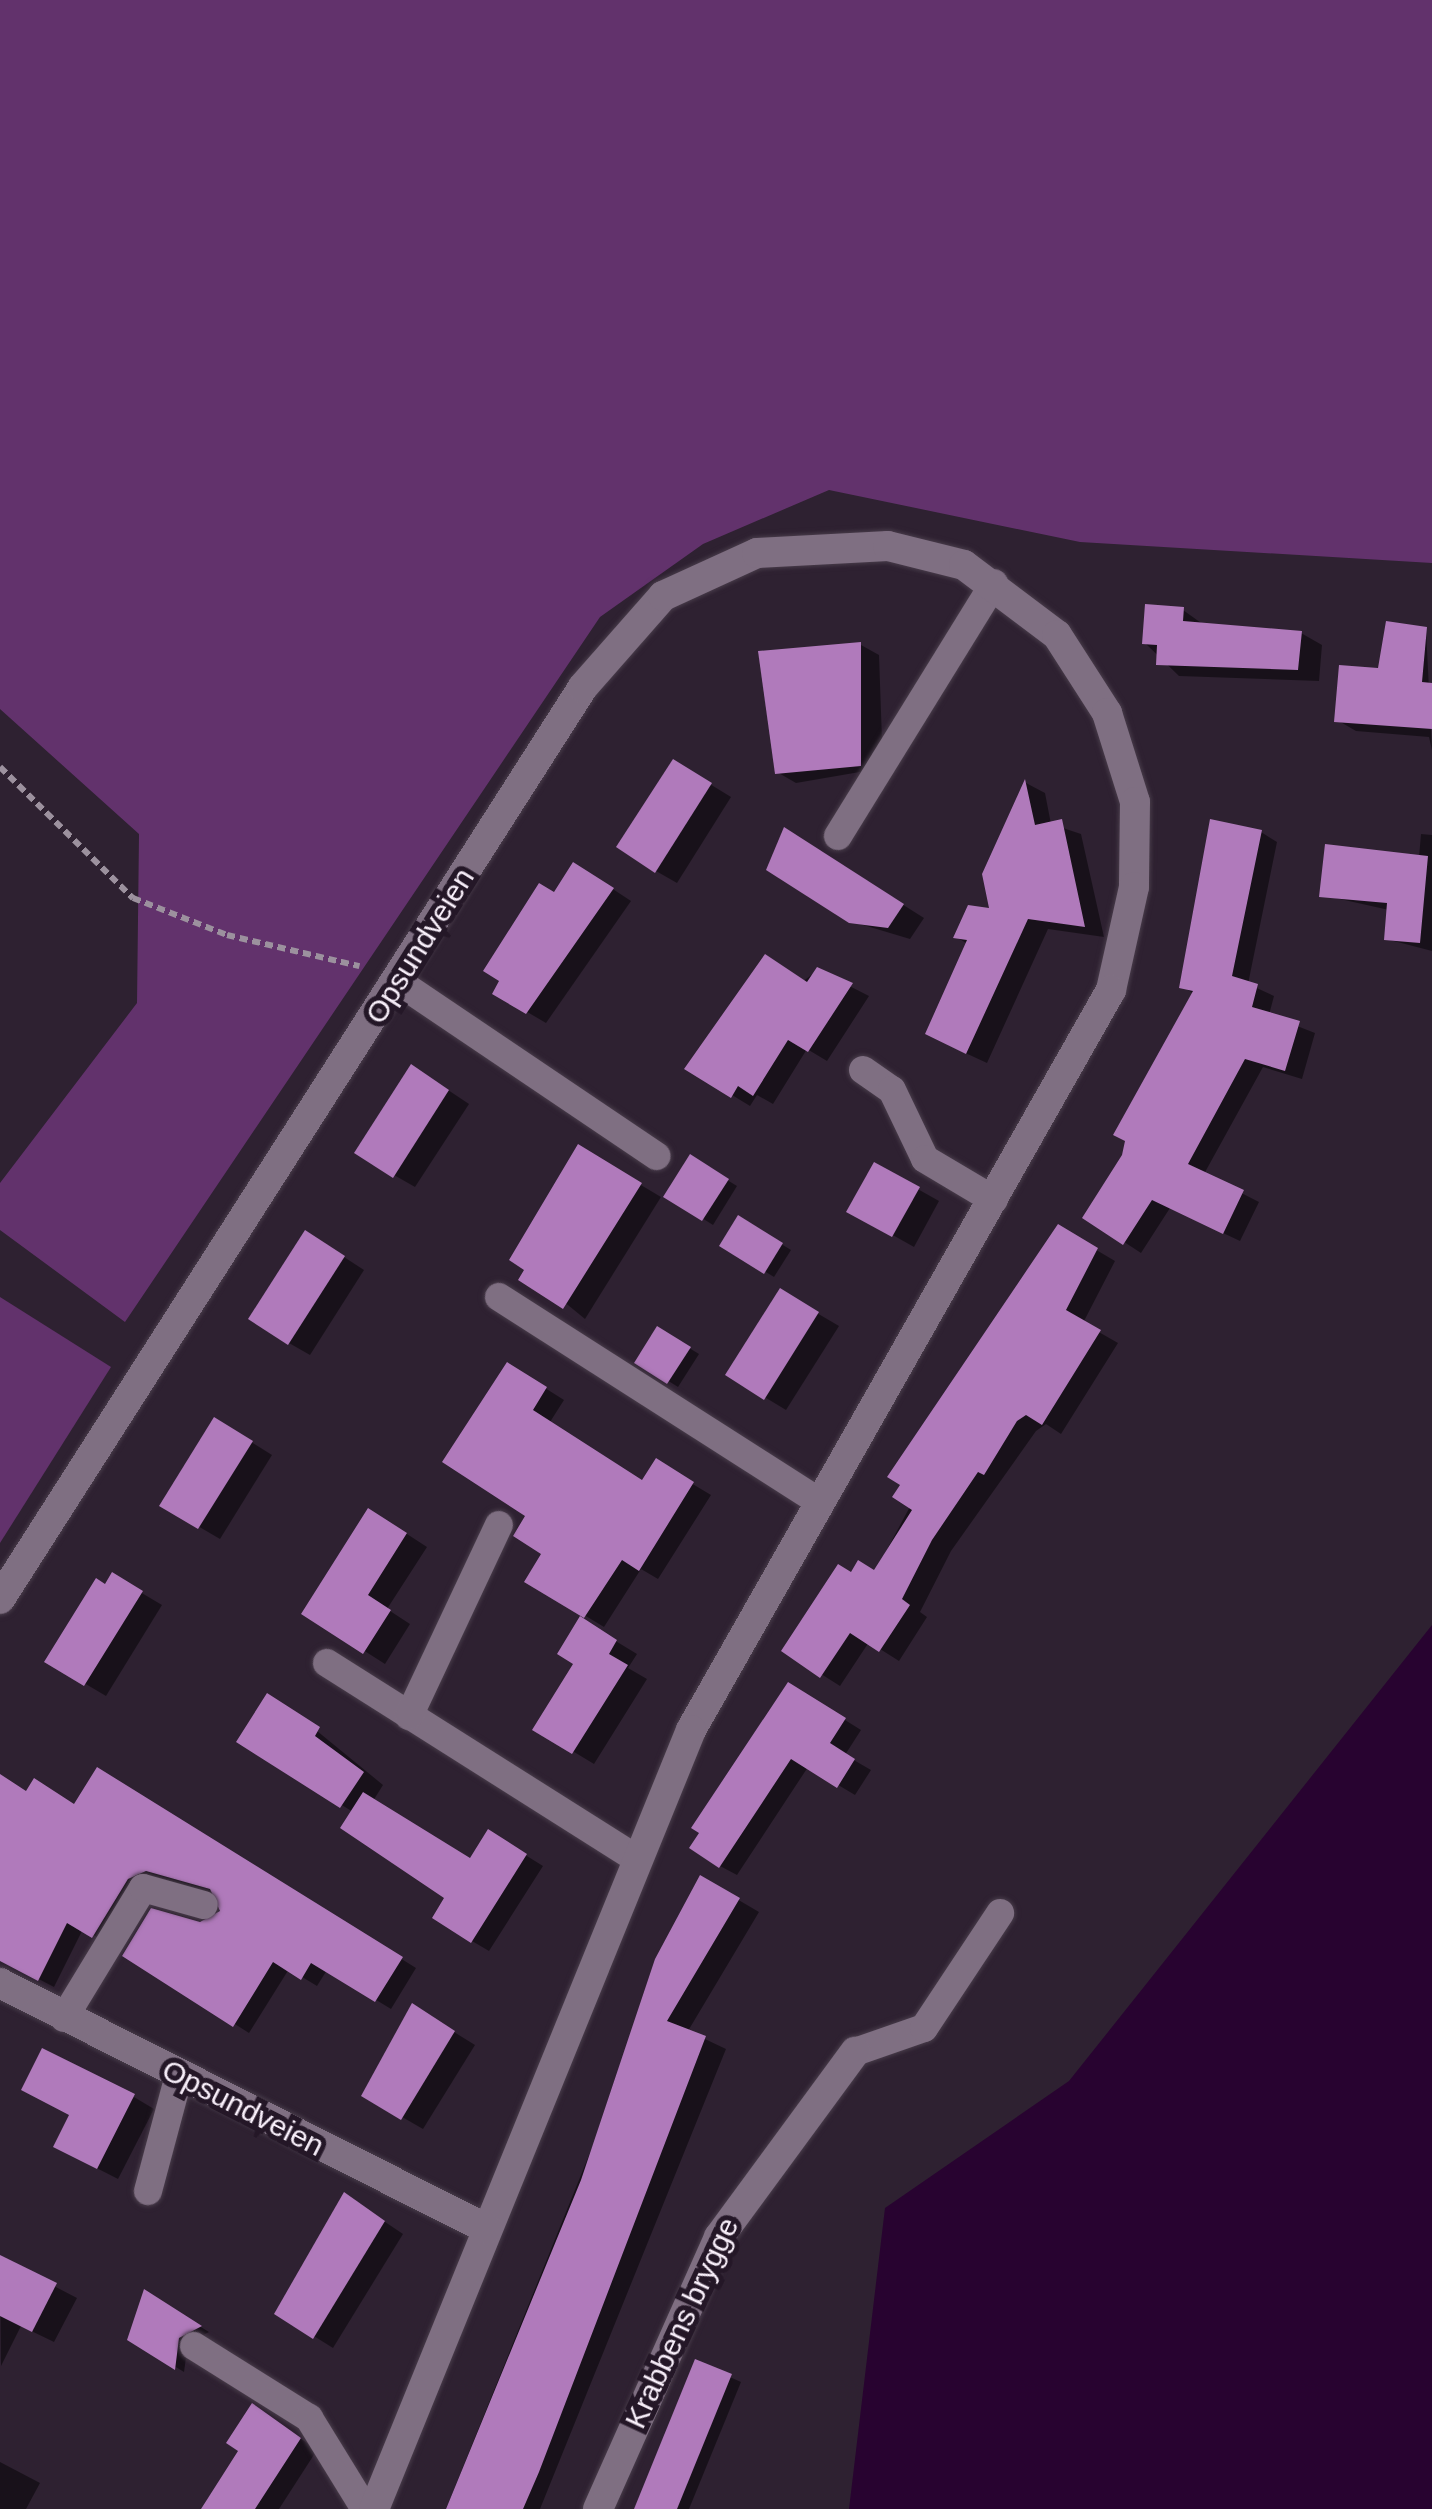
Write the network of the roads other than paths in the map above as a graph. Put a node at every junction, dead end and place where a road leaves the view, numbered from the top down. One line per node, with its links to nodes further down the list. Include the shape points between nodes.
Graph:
1 (994, 583): 2 (lane); 3 (street, Opsundveien, via 926,552 838,543 721,564 663,596 608,650); 6 (street, Opsundveien, via 1057,636 1098,698 1128,767 1136,835 1111,990)
2 (838, 836)
3 (397, 982): 5 (lane); 10 (street, Opsundveien)
4 (863, 1070): 6 (lane, via 892,1090 925,1158)
5 (656, 1156)
6 (994, 1200): 8 (street, Opsundveien)
7 (499, 1297): 8 (lane)
8 (820, 1502): 13 (street, Opsundveien, via 691,1730)
9 (500, 1525): 12 (lane)
10 (0, 1599)
11 (327, 1663): 12 (lane)
12 (410, 1716): 13 (lane)
13 (637, 1858): 21 (street, Opsundveien)
14 (204, 1905): 17 (lane, via 143,1888)
15 (1000, 1913): 18 (lane, via 924,2028)
16 (0, 1983): 17 (street, Opsundveien)
17 (64, 2018): 19 (street, Opsundveien)
18 (855, 2052): 25 (street, Krabbens brygge, via 719,2237)
19 (180, 2075): 20 (lane); 21 (street, Opsundveien)
20 (148, 2191)
21 (487, 2229): 24 (street, Opsundveien)
22 (194, 2346): 23 (lane, via 309,2418)
23 (366, 2509)
24 (374, 2509)
25 (598, 2509)

